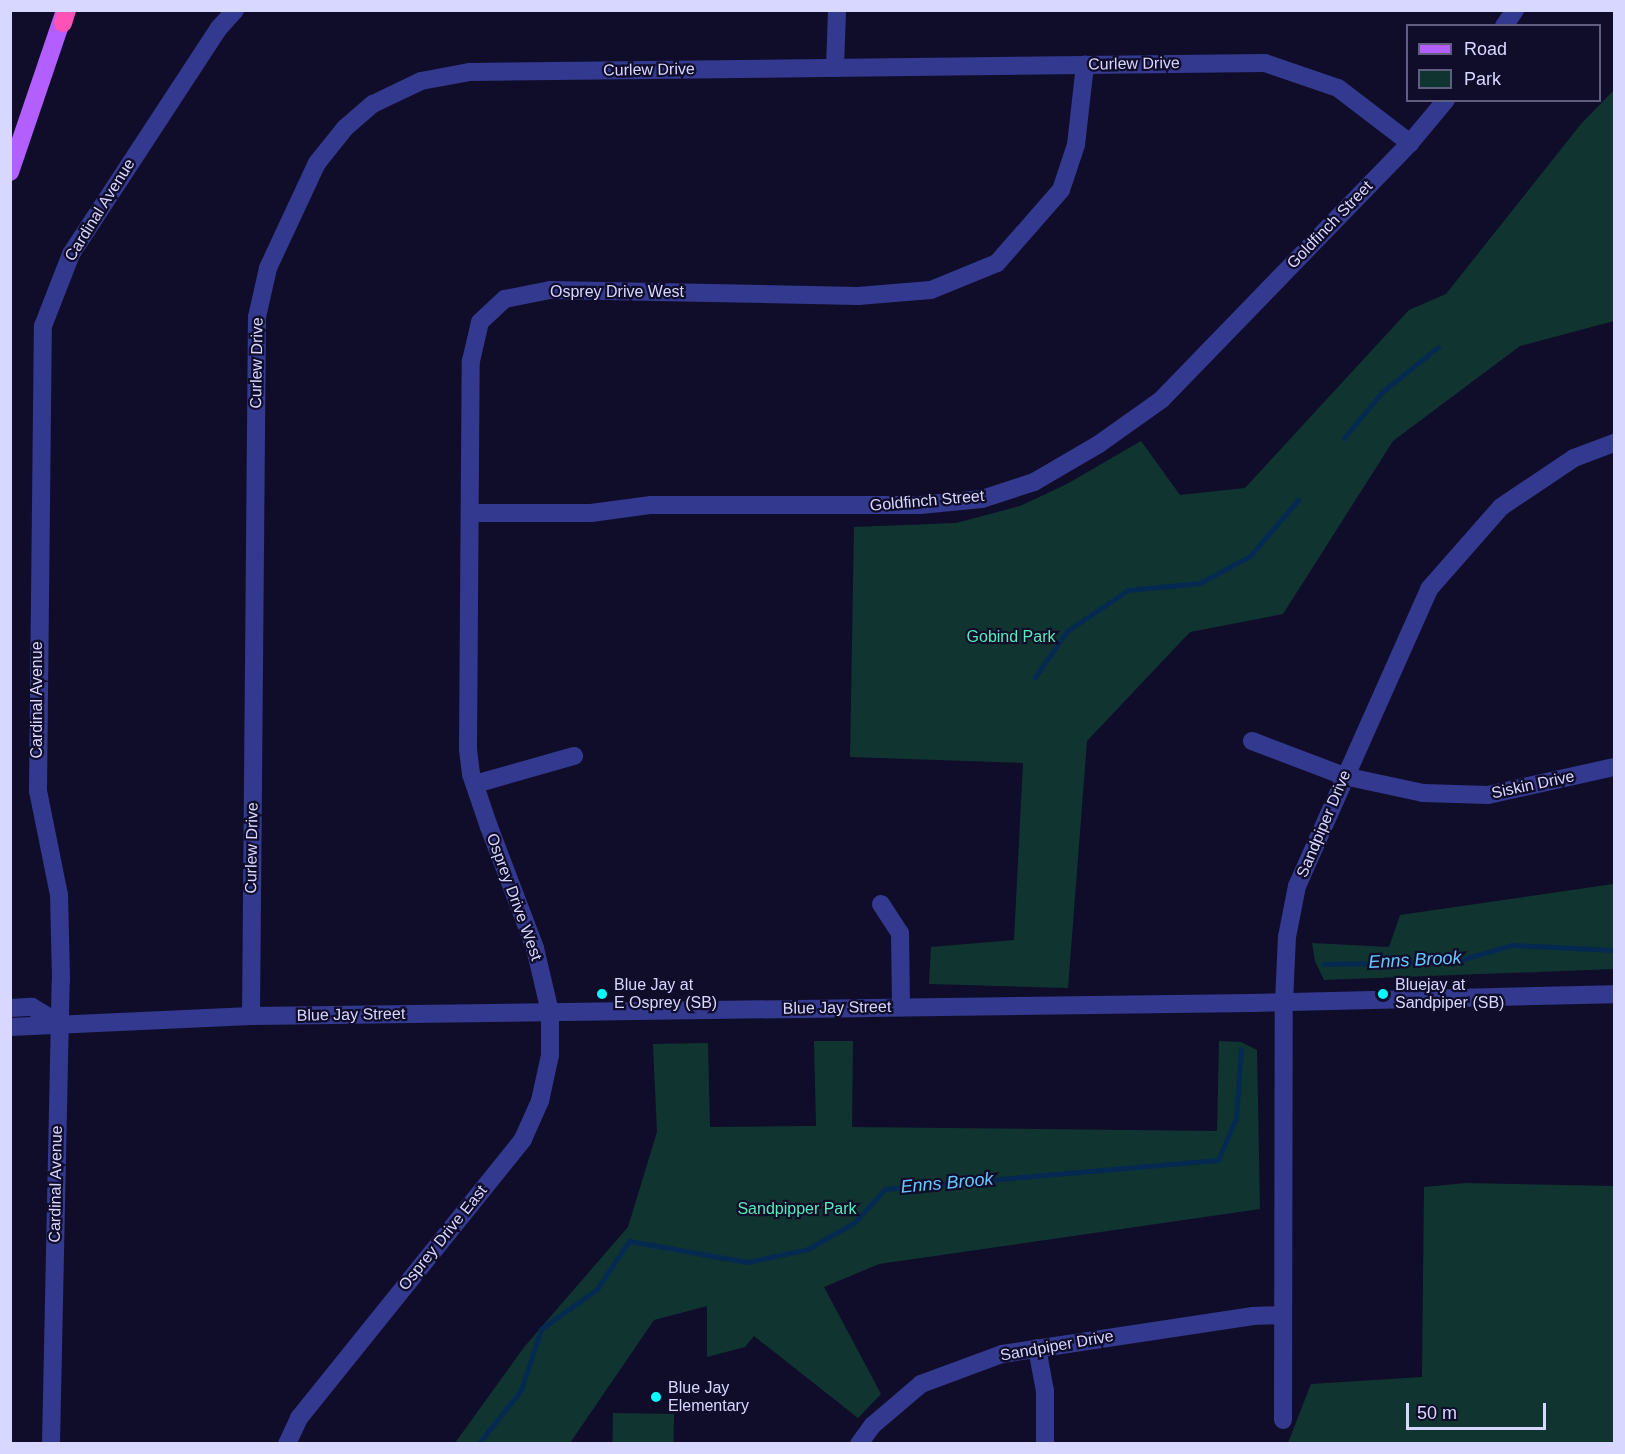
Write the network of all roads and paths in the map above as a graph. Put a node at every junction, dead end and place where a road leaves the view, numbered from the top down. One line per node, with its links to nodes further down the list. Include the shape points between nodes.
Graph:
1 (236, 10): 25 (street, Cardinal Avenue, via 219,28 71,254 43,326 38,780 59,895)
2 (837, 10): 7 (street)
3 (1515, 10): 5 (street)
4 (65, 15): 10 (main road)
5 (1505, 24)
6 (1085, 65): 7 (street, Curlew Drive); 9 (street, Curlew Drive, via 1265,63 1338,88); 12 (street, Osprey Drive West, via 1076,145 1061,190 1027,234 997,263 931,290 868,296 550,290 505,299 480,322 471,362)
7 (835, 68): 24 (street, Curlew Drive, via 470,72 421,81 373,104 345,128 317,163 268,268 257,316)
8 (1444, 102): 9 (street, Goldfinch Street)
9 (1410, 143): 12 (street, Goldfinch Street, via 1161,399 1099,444 1034,482 982,499 920,505 651,505 591,513)
10 (10, 171)
11 (1614, 443): 16 (street, Sandpiper Drive, via 1574,458 1501,507 1466,544 1429,590)
12 (470, 513): 17 (street, Osprey Drive West, via 468,748)
13 (1252, 741): 16 (street, Siskin Drive)
14 (574, 756): 17 (street)
15 (1614, 766): 16 (street, Siskin Drive, via 1488,795 1423,794)
16 (1344, 776): 20 (street, Sandpiper Drive, via 1297,886 1287,937)
17 (475, 784): 23 (street, Osprey Drive West, via 535,948)
18 (881, 904): 21 (street, via 900,933)
19 (1614, 994): 20 (street, Blue Jay Street)
20 (1284, 1002): 21 (street, Blue Jay Street); 27 (street, Sandpiper Drive)
21 (901, 1007): 23 (street, Blue Jay Street)
22 (10, 1008): 25 (street, via 32,1007)
23 (550, 1012): 24 (street, Blue Jay Street); 31 (street, Osprey Drive East, via 550,1055 540,1101 523,1139 299,1418)
24 (251, 1016): 25 (street, Blue Jay Street)
25 (60, 1024): 26 (street, Blue Jay Street); 30 (street, Cardinal Avenue)
26 (10, 1027)
27 (1283, 1315): 28 (street, Sandpiper Drive); 29 (street, Sandpiper Drive)
28 (1037, 1348): 32 (street, Sandpiper Drive, via 978,1361 921,1384 873,1425); 33 (street, via 1045,1391)
29 (1283, 1420)
30 (51, 1443)
31 (286, 1443)
32 (859, 1443)
33 (1045, 1443)

